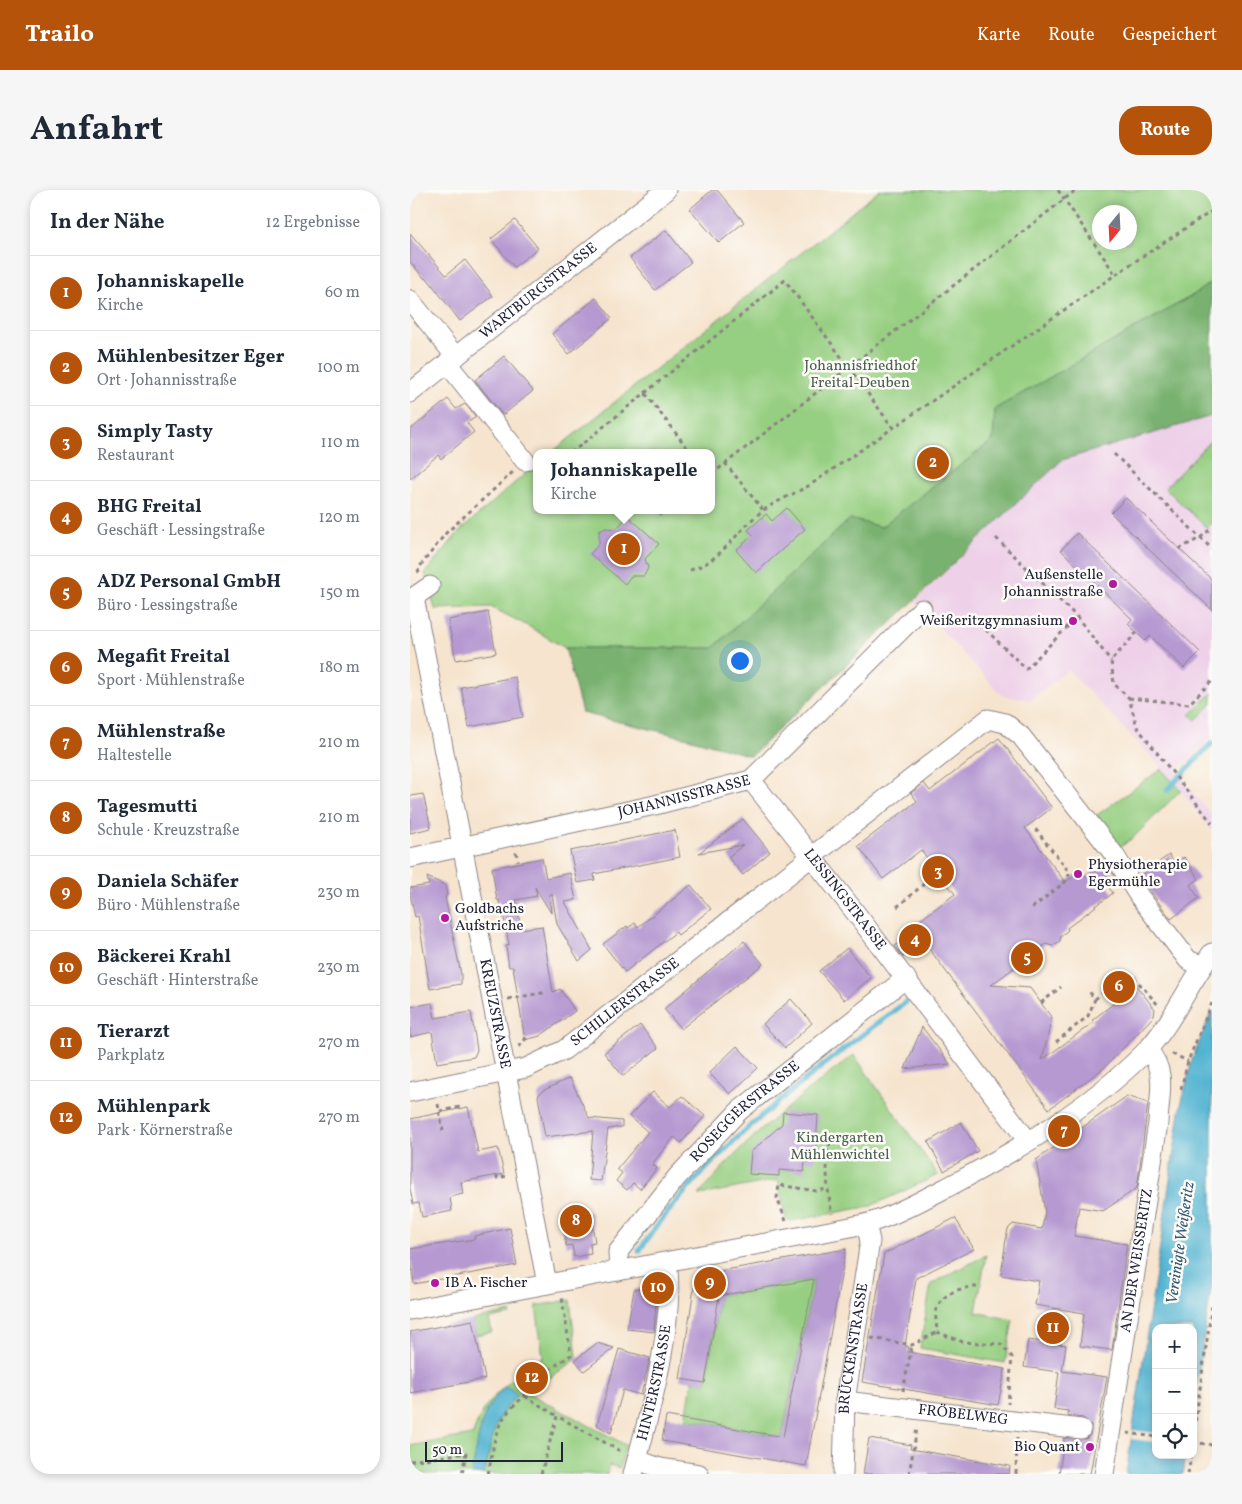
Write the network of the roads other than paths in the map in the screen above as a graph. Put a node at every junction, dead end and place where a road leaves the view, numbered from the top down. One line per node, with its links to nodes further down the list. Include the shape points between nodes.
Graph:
1 (666, 190): 3 (street, WARTBURGSTRASSE)
2 (410, 300): 3 (street)
3 (452, 360): 4 (street, WARTBURGSTRASSE); 5 (street)
4 (410, 393)
5 (525, 461)
6 (423, 591): 9 (street, KREUZSTRASSE)
7 (922, 609): 8 (street, JOHANNISSTRASSE)
8 (751, 780): 9 (street, JOHANNISSTRASSE, via 655,805); 10 (street, LESSINGSTRASSE)
9 (463, 847): 11 (street, JOHANNISSTRASSE); 15 (street, KREUZSTRASSE)
10 (813, 857): 12 (street, SCHILLERSTRASSE, via 988,719 1005,723 1021,736 1113,852 1135,890 1188,960); 13 (street, LESSINGSTRASSE); 15 (street, SCHILLERSTRASSE, via 564,1050 532,1066)
11 (410, 858)
12 (1207, 960): 14 (street)
13 (906, 978): 17 (street, LESSINGSTRASSE); 20 (street, ROSEGGERSTRASSE, via 739,1111 677,1177 618,1252)
14 (1155, 1050): 17 (street); 28 (street, AN DER WEISSERITZ, via 1161,1071 1158,1122)
15 (505, 1073): 16 (street, SCHILLERSTRASSE); 21 (street, KREUZSTRASSE)
16 (410, 1092)
17 (1028, 1141): 18 (street, via 898,1212)
18 (866, 1224): 19 (street); 23 (street, BRÜCKENSTRASSE, via 870,1241)
19 (667, 1262): 20 (street); 25 (street, HINTERSTRASSE, via 670,1284 664,1340)
20 (619, 1271): 21 (street)
21 (547, 1284): 22 (street)
22 (410, 1310)
23 (845, 1401): 24 (street, FRÖBELWEG); 27 (street, BRÜCKENSTRASSE)
24 (1081, 1429)
25 (635, 1467): 26 (street)
26 (699, 1474)
27 (843, 1474)
28 (1104, 1474)

